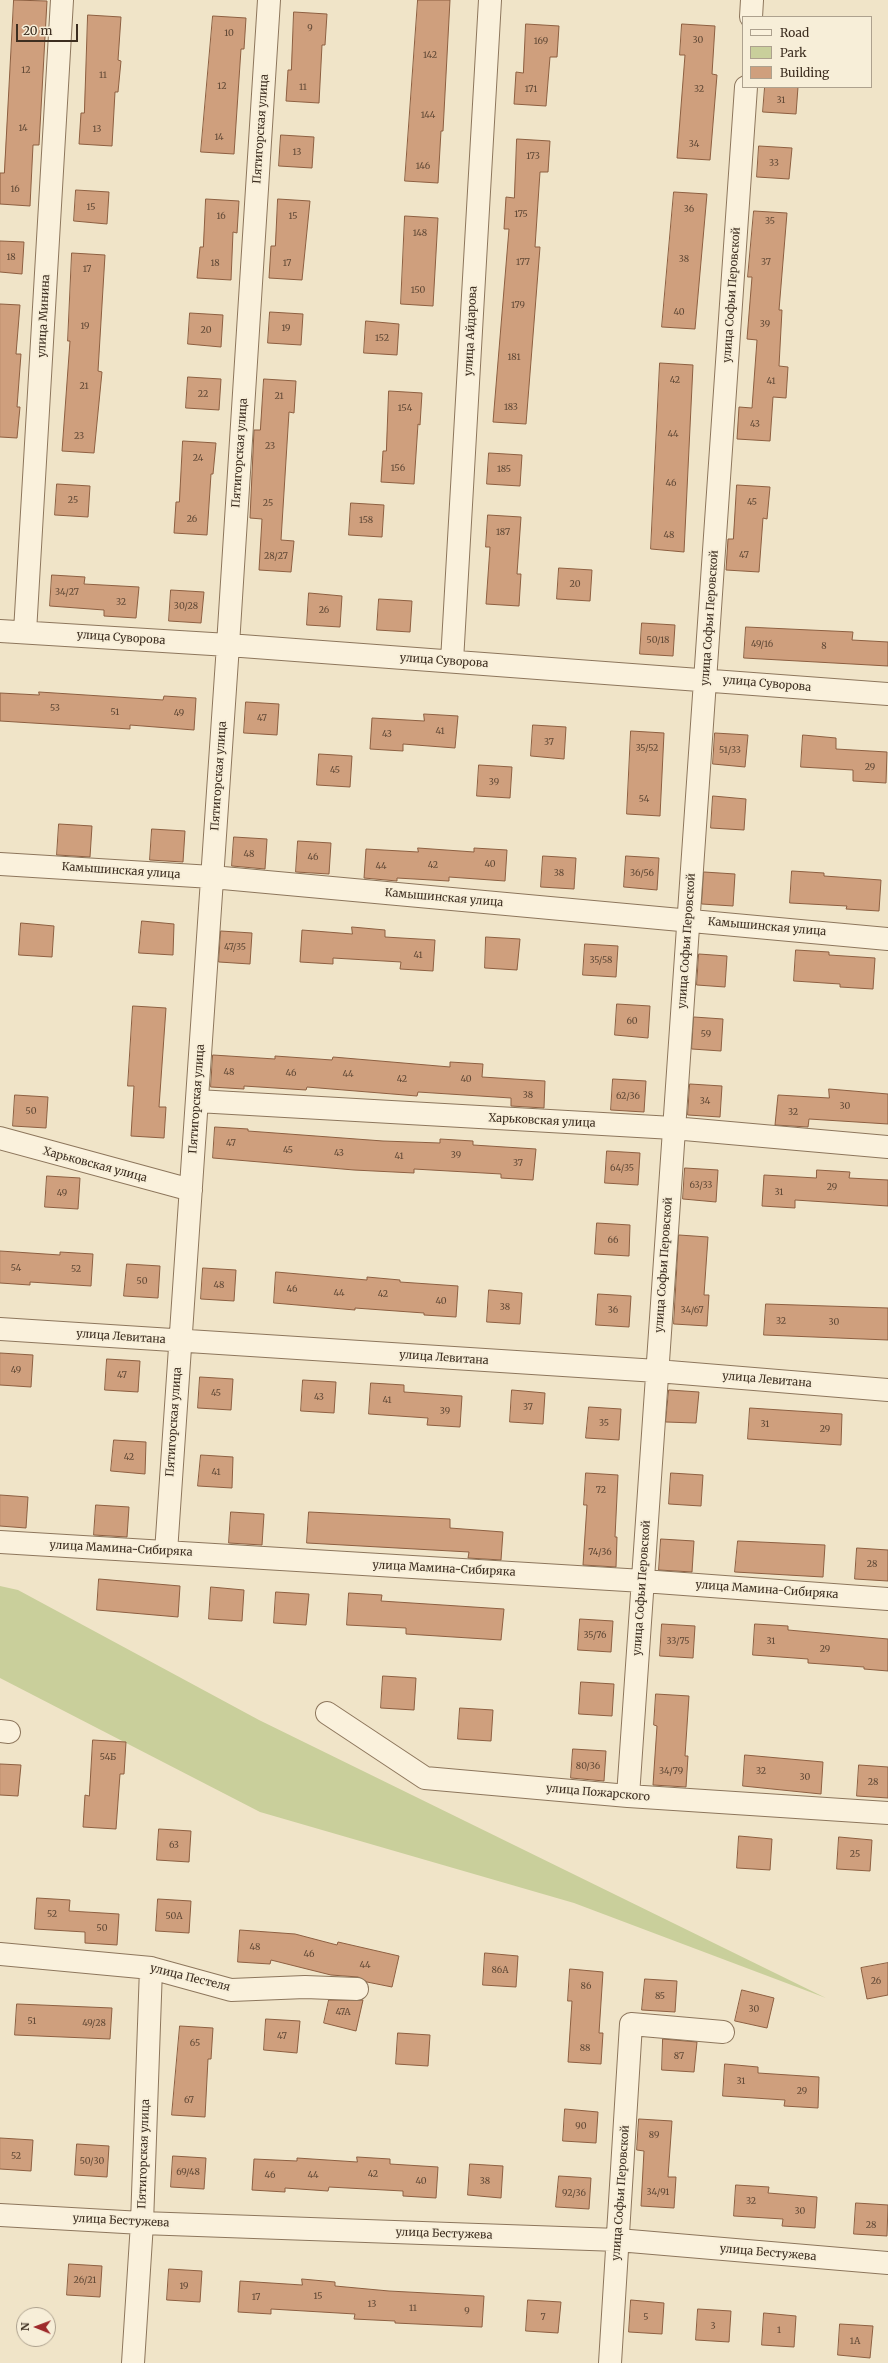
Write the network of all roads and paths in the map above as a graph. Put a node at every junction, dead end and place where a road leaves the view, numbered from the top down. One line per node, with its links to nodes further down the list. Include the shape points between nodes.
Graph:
1 (62, 0): 8 (street, улица Минина)
2 (269, 0): 9 (street, Пятигорская улица)
3 (490, 0): 10 (street, улица Айдарова)
4 (752, 0): 5 (street)
5 (751, 16)
6 (746, 88): 11 (street, улица Софьи Перовской)
7 (0, 631): 8 (street, улица Суворова)
8 (25, 632): 9 (street, улица Суворова)
9 (228, 645): 10 (street, улица Суворова); 14 (street, Пятигорская улица)
10 (452, 661): 11 (street, улица Суворова)
11 (706, 680): 12 (street, улица Суворова); 15 (street, улица Софьи Перовской)
12 (888, 694)
13 (0, 864): 14 (street, Камышинская улица)
14 (212, 877): 15 (street, Камышинская улица); 17 (street, Пятигорская улица)
15 (689, 920): 16 (street, Камышинская улица); 18 (street, улица Софьи Перовской)
16 (888, 938)
17 (197, 1101): 18 (street, Харьковская улица); 21 (street, Пятигорская улица)
18 (673, 1128): 20 (street, Харьковская улица); 24 (street, улица Софьи Перовской)
19 (0, 1138): 21 (street, Харьковская улица, via 12,1144)
20 (888, 1147)
21 (190, 1190): 23 (street, Пятигорская улица)
22 (0, 1329): 23 (street, улица Левитана)
23 (180, 1341): 24 (street, улица Левитана); 27 (street, Пятигорская улица)
24 (657, 1371): 25 (street, улица Левитана); 28 (street, улица Софьи Перовской)
25 (888, 1390)
26 (0, 1542): 27 (street, улица Мамина-Сибиряка)
27 (166, 1552): 28 (street, улица Мамина-Сибиряка)
28 (643, 1581): 29 (street, улица Мамина-Сибиряка); 31 (street, улица Софьи Перовской)
29 (888, 1599)
30 (327, 1713): 31 (street, улица Пожарского, via 425,1778)
31 (628, 1796): 32 (street, улица Пожарского)
32 (888, 1813)
33 (0, 1954): 34 (street, улица Пестеля)
34 (151, 1968): 35 (street, улица Пестеля, via 231,1990 305,1986); 38 (street, Пятигорская улица)
35 (357, 1989)
36 (723, 2032): 39 (street, улица Софьи Перовской, via 631,2024)
37 (0, 2215): 38 (street, улица Бестужева)
38 (142, 2223): 39 (street, улица Бестужева); 41 (street, Пятигорская улица)
39 (618, 2240): 40 (street, улица Бестужева); 42 (street, улица Софьи Перовской)
40 (888, 2263)
41 (133, 2363)
42 (610, 2363)

